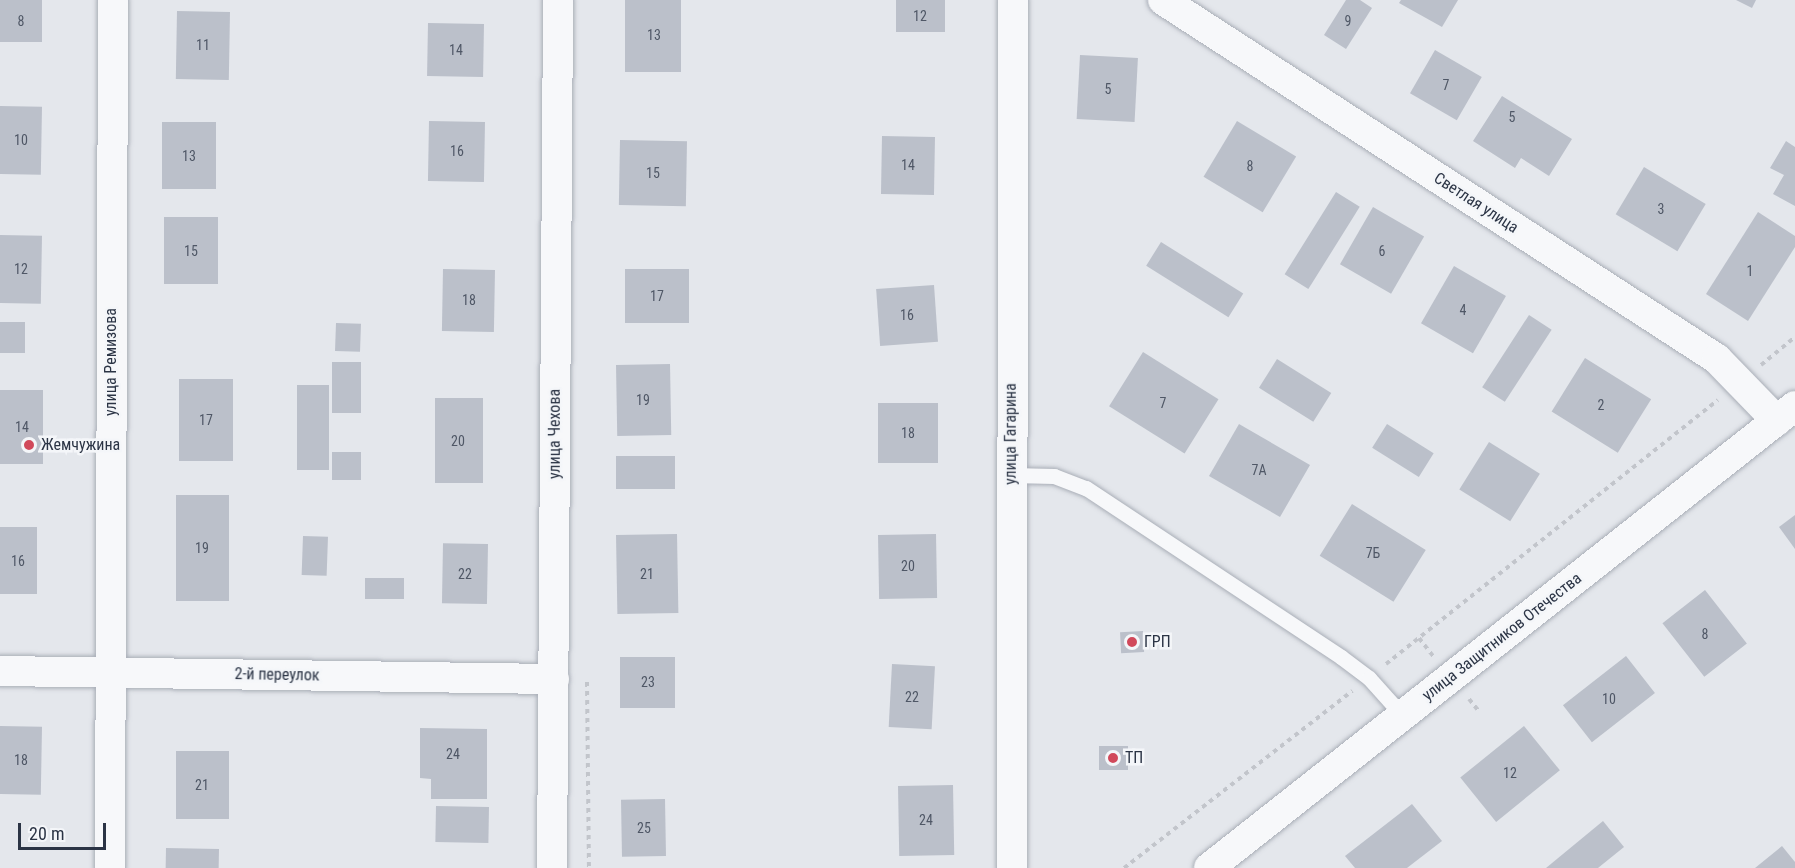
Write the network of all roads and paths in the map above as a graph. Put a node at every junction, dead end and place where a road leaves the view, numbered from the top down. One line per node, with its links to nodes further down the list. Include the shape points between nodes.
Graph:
1 (113, 0): 10 (street, улица Ремизова)
2 (558, 0): 12 (street, улица Чехова)
3 (1013, 0): 8 (street, улица Гагарина)
4 (1163, 0): 6 (street, Светлая улица, via 1717,359)
5 (1795, 336): 6 (path)
6 (1741, 381): 7 (street, Светлая улица); 11 (path)
7 (1786, 413): 14 (street, улица Защитников Отечества)
8 (1011, 475): 11 (lane, via 1054,476 1086,488); 18 (street, улица Гагарина)
9 (0, 671): 10 (street, 2-й переулок)
10 (109, 672): 12 (street, 2-й переулок); 15 (street, улица Ремизова)
11 (1369, 678): 14 (lane); 19 (path)
12 (554, 679): 16 (street, улица Чехова)
13 (587, 682): 17 (path)
14 (1403, 716): 20 (street, улица Защитников Отечества)
15 (110, 868)
16 (552, 868)
17 (589, 868)
18 (1012, 868)
19 (1124, 868)
20 (1209, 868)

